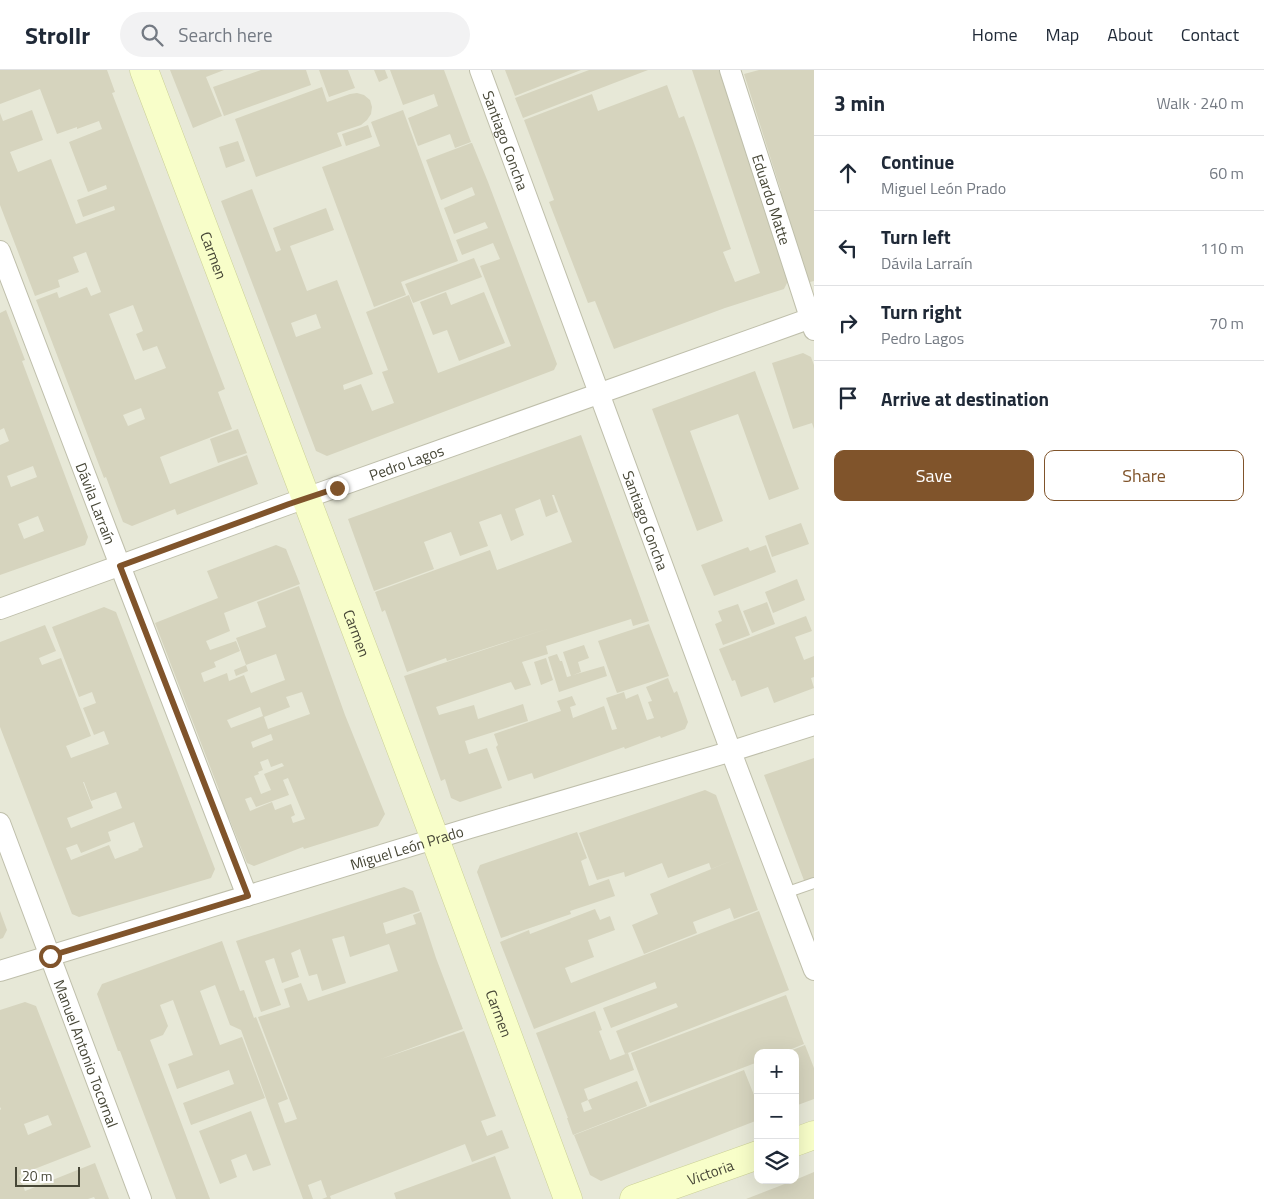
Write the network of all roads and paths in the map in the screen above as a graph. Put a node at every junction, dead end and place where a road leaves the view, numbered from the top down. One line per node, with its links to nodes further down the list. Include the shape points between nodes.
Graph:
1 (144, 70): 7 (main road, Carmen)
2 (480, 70): 6 (street, Santiago Concha)
3 (730, 70): 5 (street, Eduardo Matte)
4 (0, 250): 8 (street, Dávila Larraín)
5 (813, 322): 6 (street, Pedro Lagos)
6 (600, 394): 7 (street, Pedro Lagos); 11 (street, Santiago Concha)
7 (306, 498): 8 (street, Pedro Lagos); 13 (main road, Carmen)
8 (120, 566): 9 (street, Pedro Lagos); 16 (street, Dávila Larraín)
9 (0, 609)
10 (814, 725): 11 (street, Miguel León Prado)
11 (732, 751): 13 (street, Miguel León Prado); 15 (street, Santiago Concha)
12 (0, 823): 17 (street, Manuel Antonio Tocornal)
13 (434, 839): 16 (street, Miguel León Prado); 24 (main road, Carmen)
14 (814, 884): 15 (lane)
15 (786, 893): 18 (street, Santiago Concha)
16 (248, 896): 17 (street, Miguel León Prado)
17 (50, 956): 19 (street, Miguel León Prado); 23 (street, Manuel Antonio Tocornal)
18 (814, 970)
19 (0, 971)
20 (814, 1135): 21 (main road)
21 (799, 1141)
22 (754, 1156): 25 (main road, Victoria)
23 (141, 1199)
24 (568, 1199)
25 (634, 1199)

